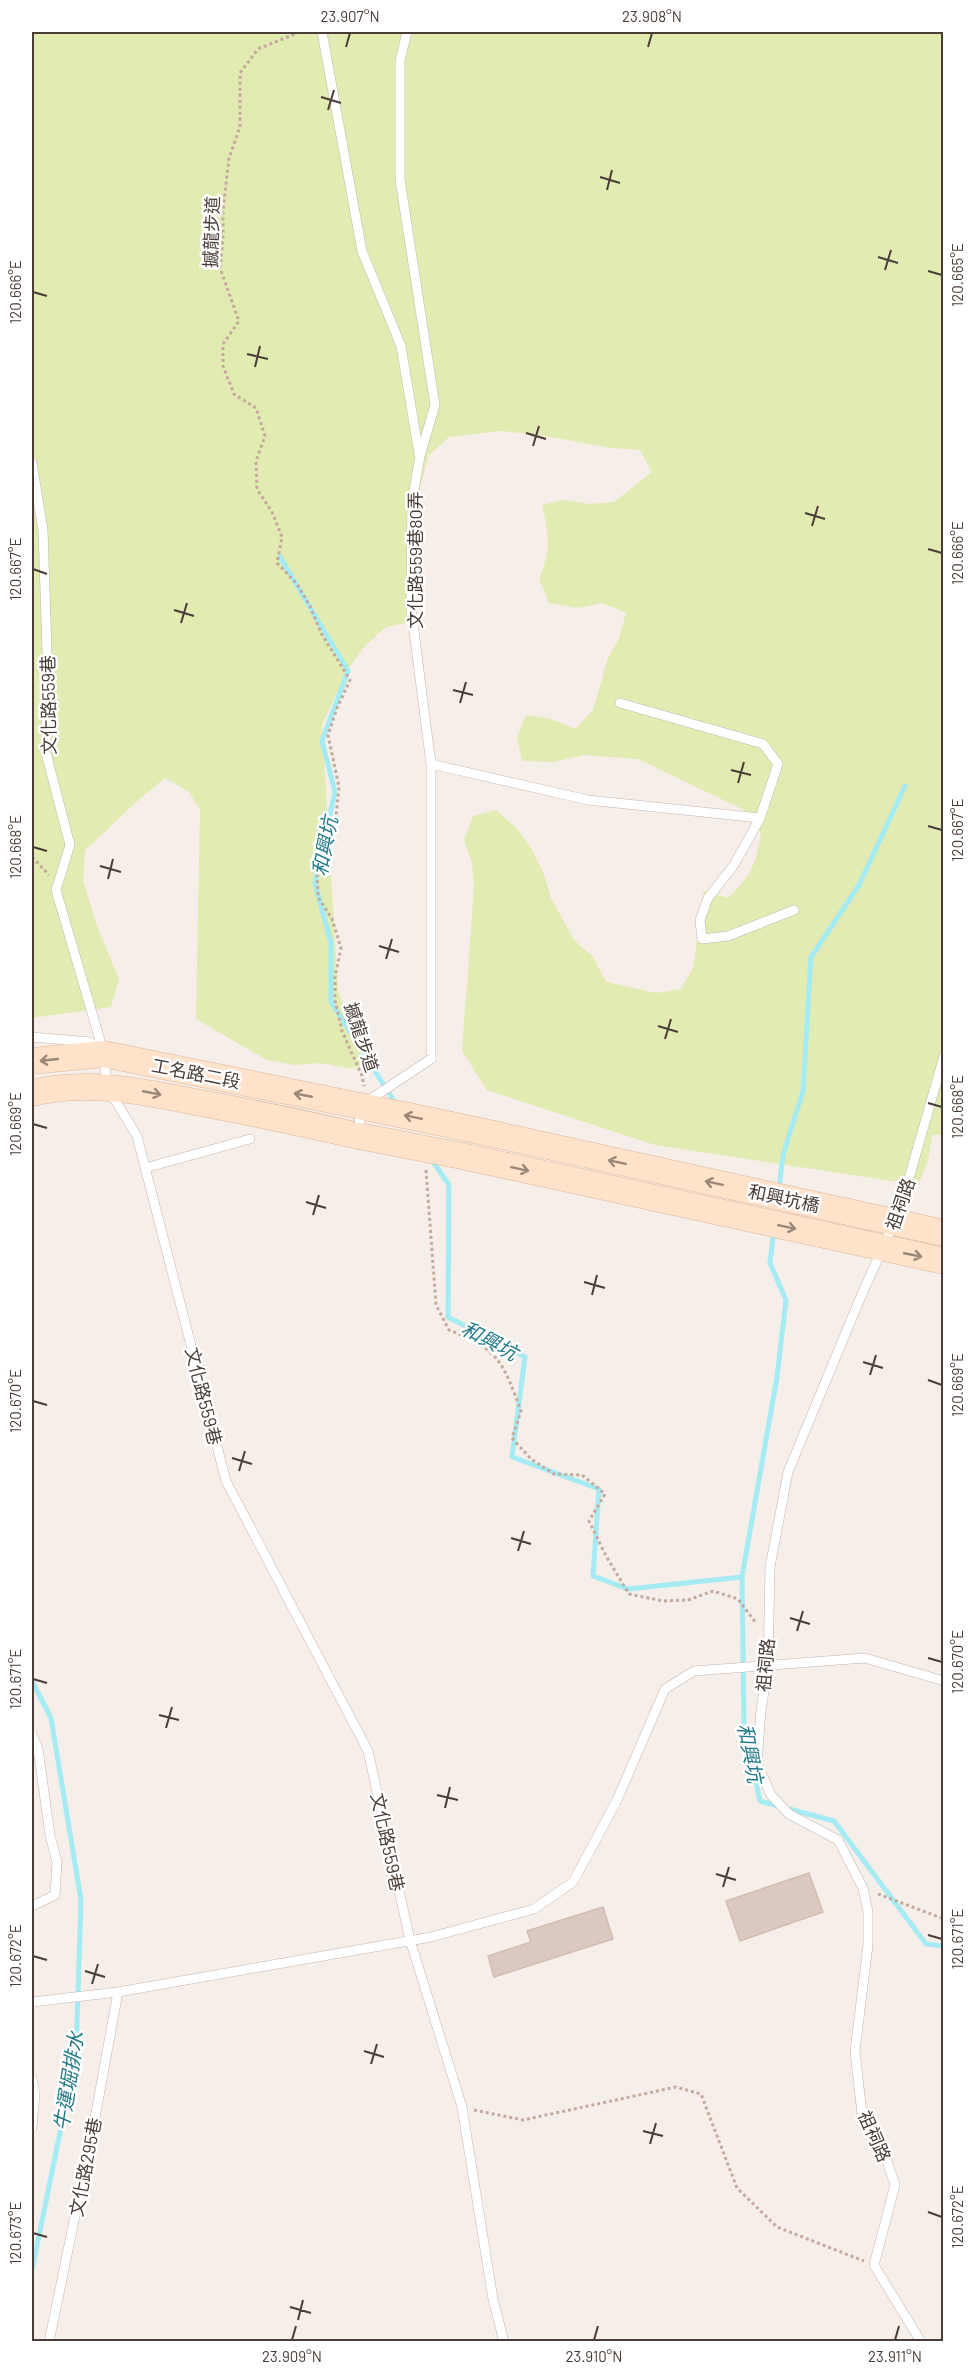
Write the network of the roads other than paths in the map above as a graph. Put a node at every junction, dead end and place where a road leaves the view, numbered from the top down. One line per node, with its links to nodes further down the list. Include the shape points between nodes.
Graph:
1 (322, 32): 3 (lane, via 362,251 401,346)
2 (407, 32): 3 (lane, 文化路559巷80弄, via 400,62 400,180 435,405)
3 (420, 456): 6 (lane, 文化路559巷80弄, via 412,502 411,608)
4 (32, 463): 10 (lane, 文化路559巷, via 43,530 48,651 46,753 70,846 56,890)
5 (620, 703): 7 (lane, via 764,744 778,764)
6 (431, 764): 7 (lane, via 588,800); 15 (lane, 文化路559巷80弄, bridge, via 431,1059)
7 (760, 818): 8 (lane, via 734,865 708,898 700,920 702,939 728,936)
8 (794, 910)
9 (32, 1037): 10 (lane, via 90,1042)
10 (104, 1054): 12 (main road, 工名路二段, one-way to 12); 13 (lane, 文化路559巷); 15 (main road, 工名路二段, one-way to 10)
11 (944, 1056): 21 (lane, 祖祠路)
12 (32, 1061)
13 (108, 1087): 14 (main road, 工名路二段); 16 (main road, 工名路二段, one-way to 16, via 257,1113); 18 (lane, 文化路559巷, via 137,1136)
14 (32, 1093)
15 (362, 1096): 16 (lane, bridge); 19 (main road, 工名路二段, one-way to 15, bridge, via 466,1128)
16 (359, 1136): 20 (main road, 工名路二段, one-way to 20, bridge)
17 (250, 1139): 18 (lane)
18 (145, 1167): 29 (lane, 文化路559巷, via 226,1481 368,1751)
19 (674, 1174): 21 (main road, 和興坑橋, one-way to 19)
20 (668, 1201): 23 (main road, 和興坑橋, one-way to 23)
21 (894, 1222): 22 (main road); 23 (lane, 祖祠路)
22 (944, 1233)
23 (883, 1249): 24 (main road, one-way to 24); 25 (lane, 祖祠路, via 788,1472 770,1566)
24 (944, 1261)
25 (768, 1667): 26 (lane, via 865,1658); 29 (lane, via 694,1671 665,1689 617,1800 573,1882 534,1909); 36 (lane, 祖祠路, via 757,1763 766,1784 789,1814 838,1840 863,1888 868,1945 855,2051 862,2114 884,2149 895,2185 874,2265)
26 (944, 1681)
27 (32, 1734): 28 (lane, via 38,1749 57,1862 55,1895)
28 (32, 1906)
29 (410, 1940): 30 (lane); 35 (lane, 文化路559巷, via 462,2107 493,2299)
30 (118, 1992): 31 (lane); 34 (lane, 文化路295巷)
31 (32, 2002)
32 (32, 2079): 33 (lane)
33 (32, 2127)
34 (48, 2342)
35 (504, 2342)
36 (921, 2342)

